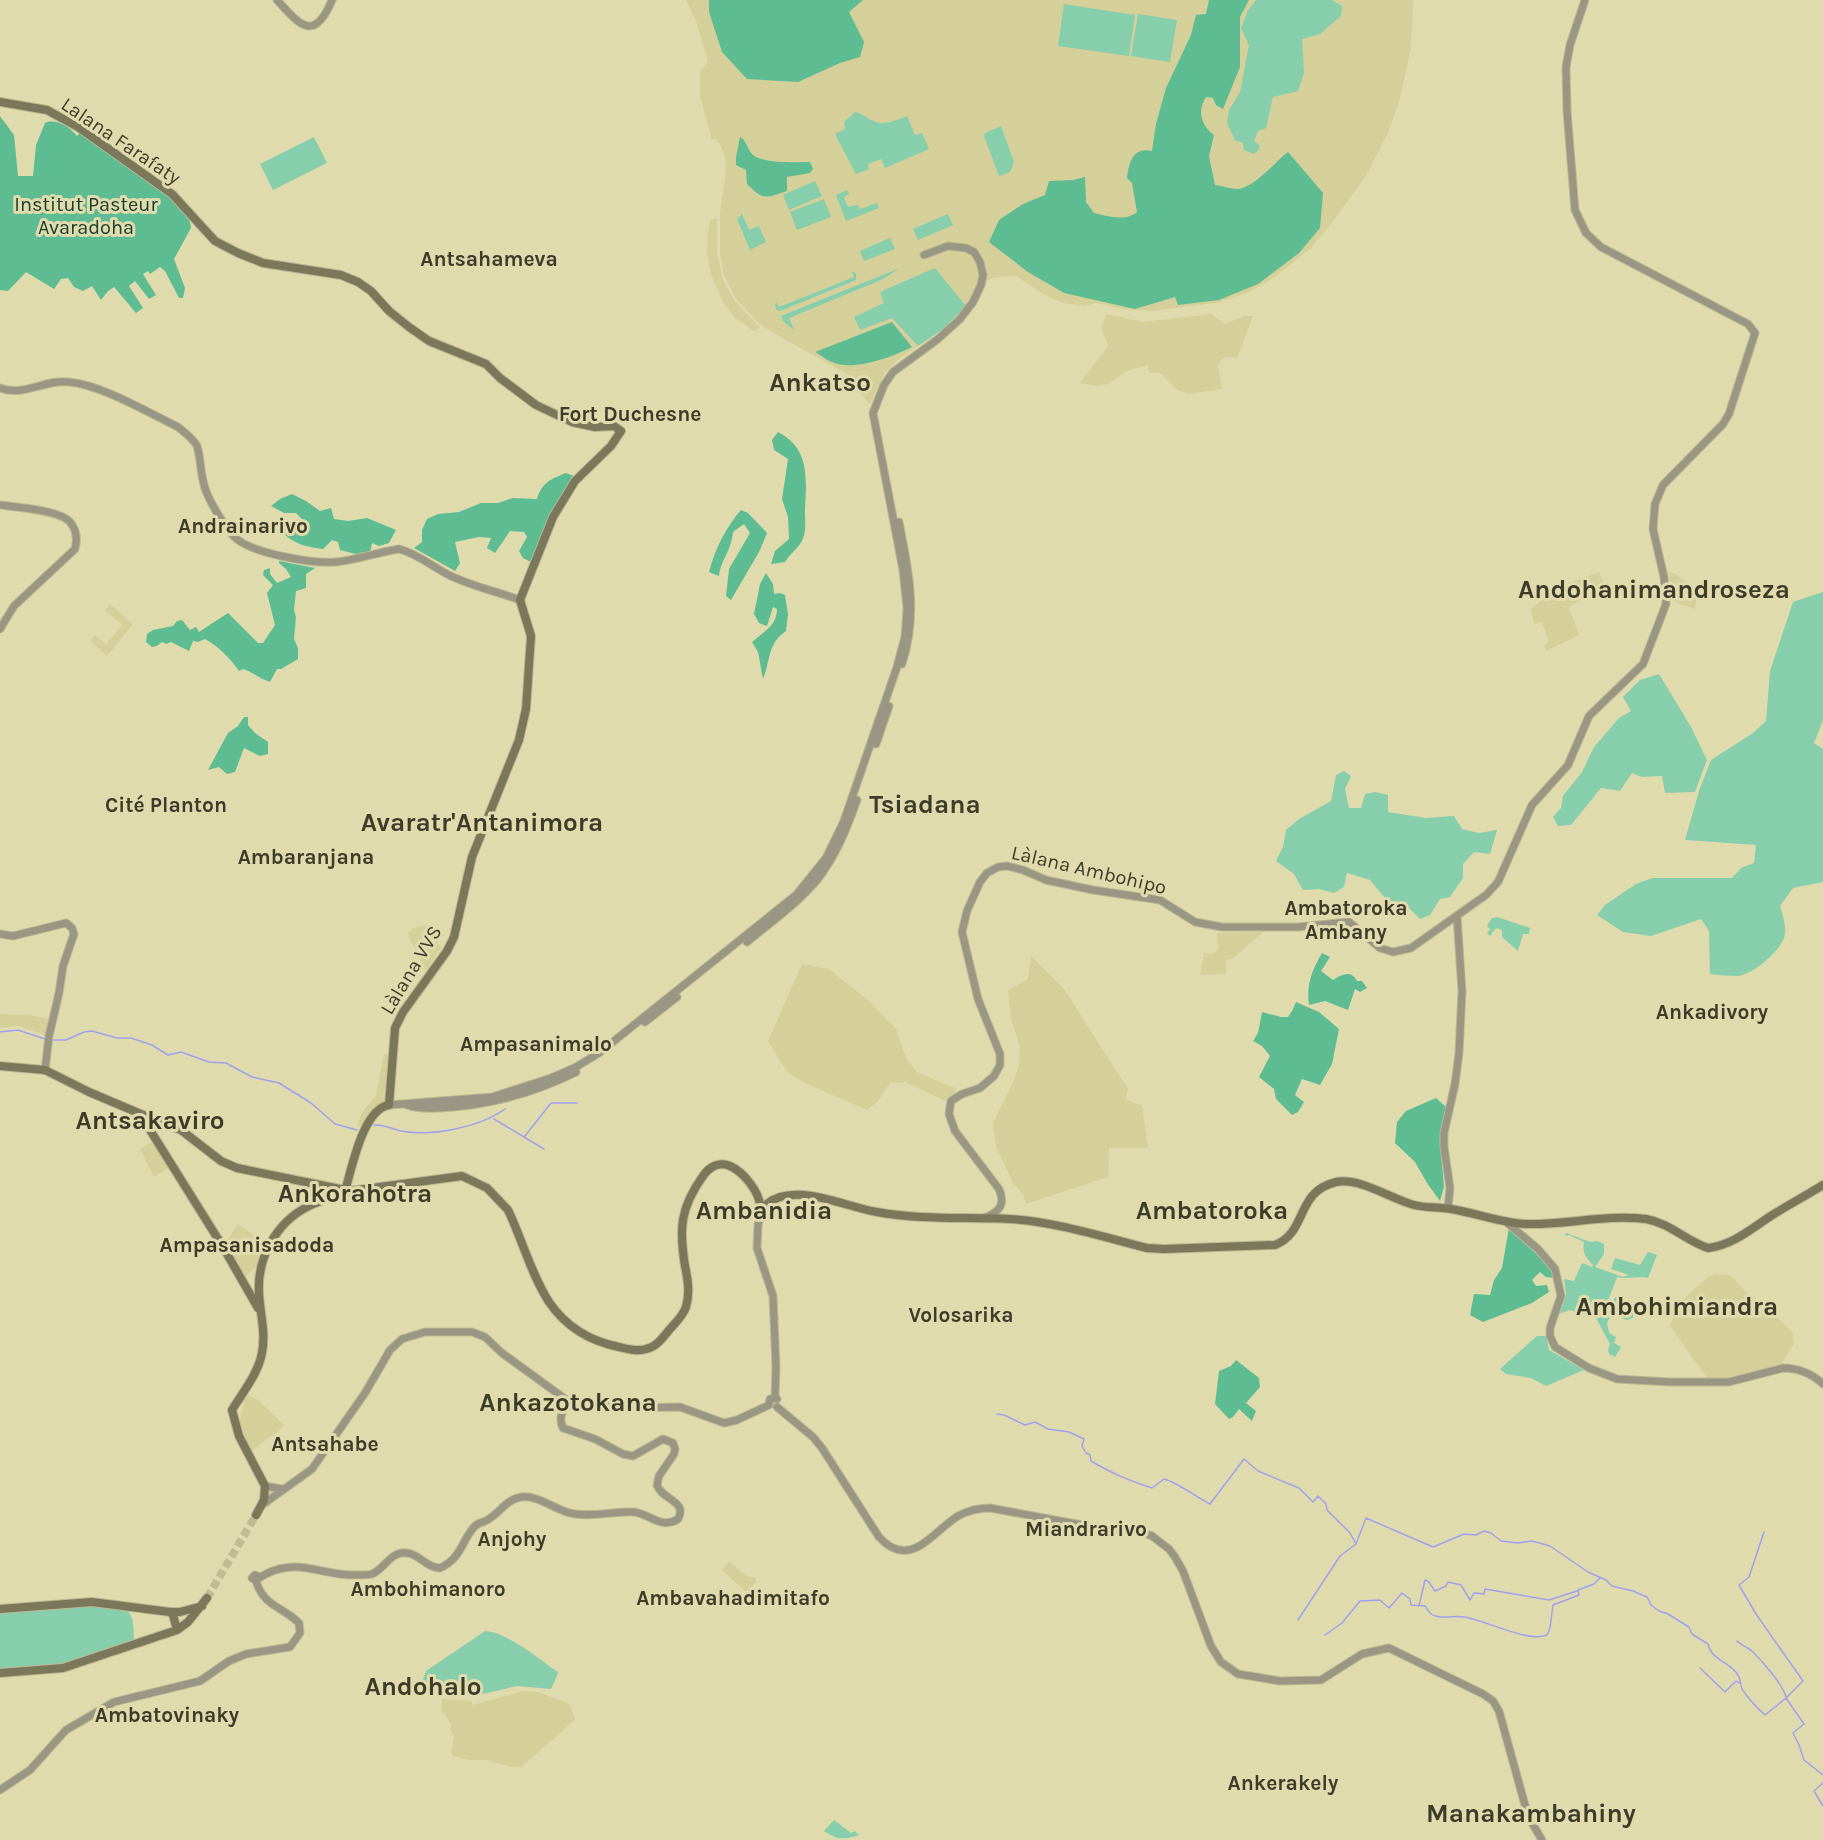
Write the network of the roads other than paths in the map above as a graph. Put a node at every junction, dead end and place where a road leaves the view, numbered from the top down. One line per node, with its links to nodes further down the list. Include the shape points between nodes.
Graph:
1 (277, 0): 2 (street, via 304,26 321,19)
2 (332, 0)
3 (1585, 0): 10 (street, Làlana Ambohipo, via 1570,45 1566,85 1572,193 1578,219 1601,247 1748,324 1755,333 1729,414 1663,485 1655,504 1653,530 1666,604 1643,664 1589,716 1568,765 1532,806 1498,882)
4 (0, 102): 8 (main road, Lalana Farafaty, via 46,110 78,127 172,194 215,241 263,263 340,275 358,282 409,327 429,340 486,364 536,405 572,423 620,429 611,446 575,481 553,517)
5 (924, 255): 14 (street, via 948,246 966,248 974,252 983,275 973,302 960,319 893,372 874,408 873,420 903,570 905,637 851,803 826,858 782,907 599,1053 576,1067 492,1097)
6 (0, 388): 8 (street, via 22,391 68,381 94,387 178,427 197,447 206,492 236,539 246,545 310,562 336,562 399,549 451,576)
7 (0, 505): 9 (street, via 59,516 70,522 77,539 75,549 14,606)
8 (520, 600): 14 (main road, Làlana VVS, via 531,636 526,709 519,740 472,857 454,937 395,1029)
9 (0, 629)
10 (1457, 916): 24 (street, via 1462,991 1455,1084 1444,1133 1450,1188); 25 (street, Làlana Ambohipo, via 1411,948 1393,952 1380,948 1349,922 1222,927 1195,922 1160,900 1046,880 1007,866 987,873 967,911 962,932 978,999 1000,1054 1000,1065 980,1088 951,1101 949,1114 955,1131 1003,1197 1002,1206)
11 (0, 934): 13 (street, via 13,936 66,923 74,934 63,966)
12 (0, 1066): 13 (main road)
13 (45, 1070): 15 (main road)
14 (389, 1105): 18 (main road, via 370,1118)
15 (126, 1107): 16 (main road); 17 (main road)
16 (157, 1119): 17 (main road); 22 (main road, via 173,1122 221,1161 237,1168)
17 (150, 1130): 28 (main road)
18 (355, 1158): 19 (main road); 22 (main road)
19 (353, 1170): 21 (main road, via 357,1187); 22 (main road)
20 (1823, 1185): 26 (main road, via 1743,1235 1708,1248 1648,1220 1528,1224)
21 (366, 1190): 22 (main road); 23 (main road, via 442,1177 462,1176 475,1181 508,1210 548,1300 565,1322 591,1339 635,1350 658,1344 684,1311 688,1285 681,1222 688,1201 708,1170 721,1165 732,1167 755,1190)
22 (342, 1192): 27 (main road, via 296,1214 276,1233 260,1269)
23 (763, 1206): 25 (main road, via 781,1195 792,1194 880,1213); 31 (street, via 757,1248 772,1292)
24 (1448, 1209): 25 (main road, via 1414,1205 1344,1181 1327,1185 1312,1195 1299,1222 1281,1243 1191,1249 1147,1248 1041,1223); 26 (main road)
25 (984, 1218)
26 (1505, 1221): 30 (street, via 1555,1269 1561,1296 1550,1336 1555,1347 1589,1368 1617,1379 1670,1382 1729,1382 1792,1368)
27 (259, 1290): 28 (main road); 29 (main road)
28 (250, 1293): 29 (main road)
29 (260, 1312): 36 (main road, via 265,1331 262,1354 257,1370 232,1410 239,1436)
30 (1823, 1384)
31 (775, 1398): 33 (street, via 770,1399); 34 (street)
32 (568, 1401): 33 (street, via 627,1408 680,1407 724,1423); 35 (street, via 485,1337 472,1332 441,1331 408,1336 385,1357 312,1469); 47 (street, via 561,1416 563,1428 623,1454 633,1456 663,1439 673,1443 674,1454 657,1485 661,1493 679,1505 681,1511 675,1521 661,1522 635,1512 575,1514 522,1497 476,1525 461,1550 440,1568 404,1553 395,1554 372,1574 282,1567 257,1579 262,1596 299,1623 300,1633 290,1647 246,1654 200,1681 114,1702 66,1730 30,1770)
33 (769, 1405): 34 (street)
34 (777, 1407): 48 (street, via 822,1448 879,1537 891,1548 915,1549 957,1516 982,1508 1104,1529 1137,1530 1160,1542 1175,1557 1211,1646 1221,1662 1238,1674 1280,1681 1320,1680 1362,1654 1389,1648 1483,1694 1499,1711 1528,1816)
35 (285, 1488): 36 (street); 37 (street)
36 (265, 1490): 37 (main road)
37 (262, 1505): 38 (main road)
38 (256, 1515)
39 (207, 1598): 40 (main road)
40 (202, 1606): 43 (main road); 44 (main road)
41 (0, 1610): 42 (main road, via 92,1602)
42 (171, 1612): 43 (main road); 45 (main road)
43 (180, 1612): 44 (main road)
44 (185, 1625): 45 (main road)
45 (177, 1630): 46 (main road, via 63,1668)
46 (0, 1673)
47 (0, 1791)
48 (1542, 1840)

